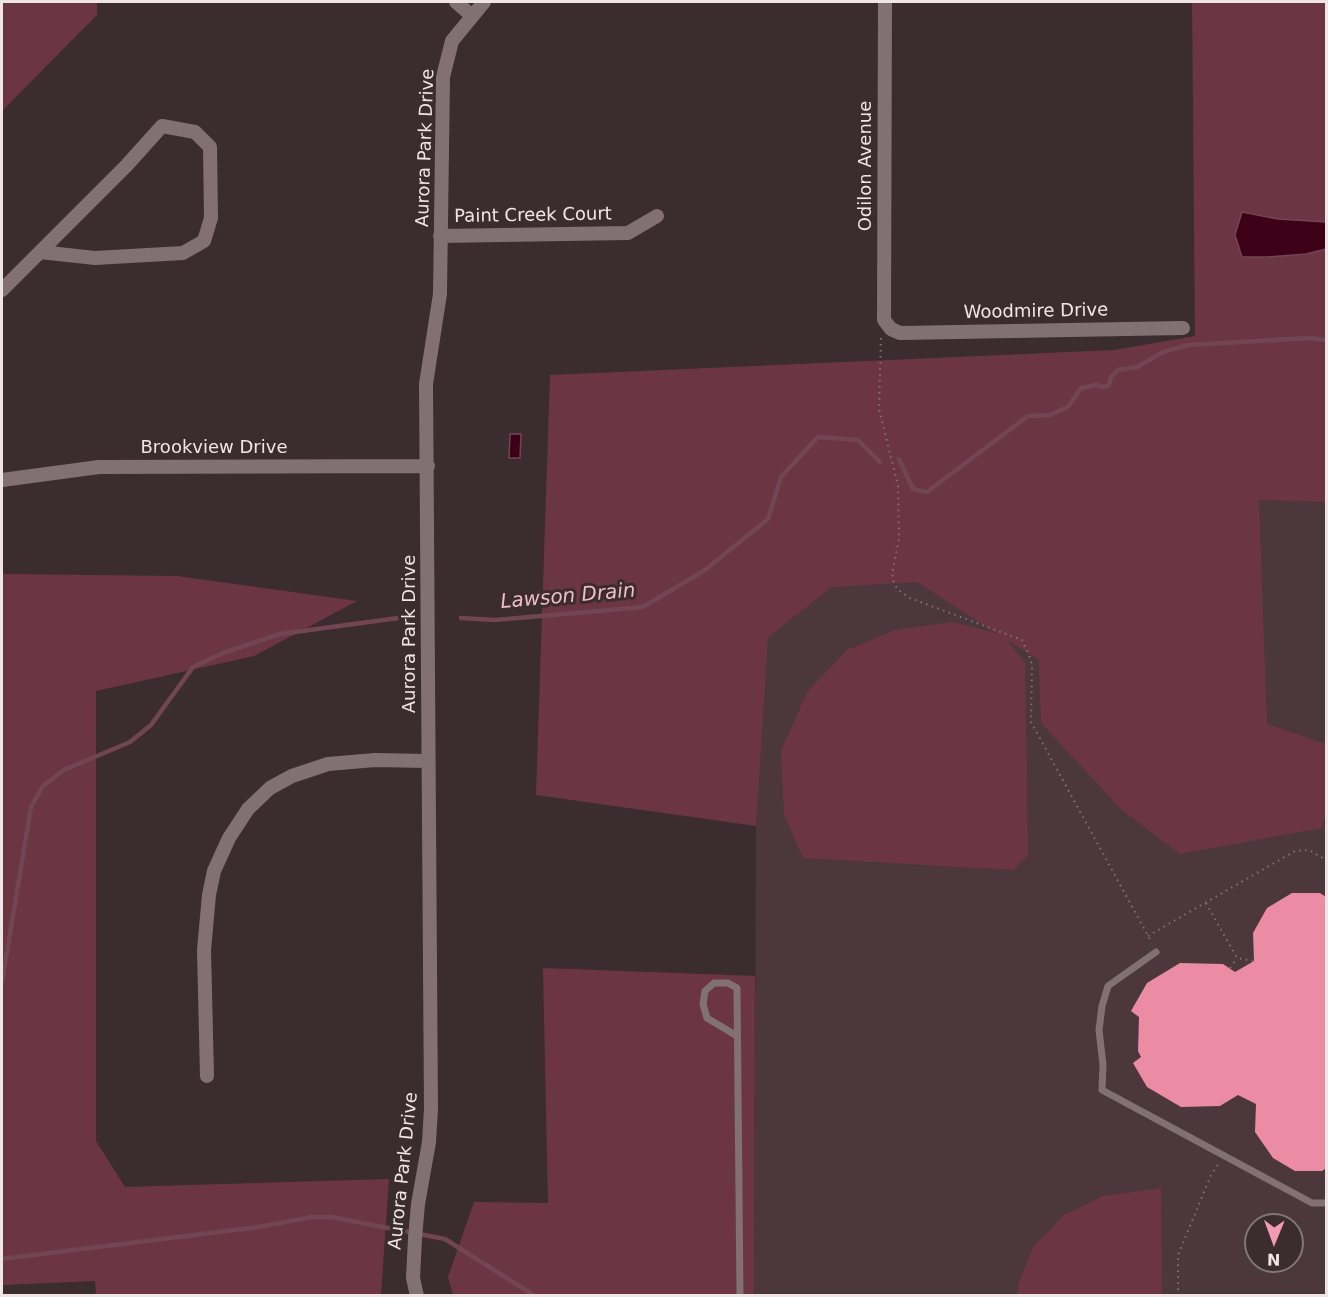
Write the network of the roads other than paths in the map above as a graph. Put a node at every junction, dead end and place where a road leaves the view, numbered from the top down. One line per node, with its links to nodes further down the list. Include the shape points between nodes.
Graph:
1 (456, 2): 4 (street)
2 (484, 2): 4 (street, Aurora Park Drive)
3 (885, 2): 9 (street, Odilon Avenue)
4 (472, 16): 6 (street, Aurora Park Drive, via 452,40 443,77)
5 (657, 216): 6 (street, Paint Creek Court, via 628,233)
6 (440, 236): 11 (street, Aurora Park Drive, via 440,294 426,384)
7 (40, 252): 7 (street, via 162,126 195,132 210,147 211,218 204,241 183,253 95,258); 8 (street)
8 (2, 290)
9 (887, 325): 10 (street, Woodmire Drive, via 900,333)
10 (1183, 328)
11 (428, 466): 12 (street, Brookview Drive, via 99,467); 13 (street, Aurora Park Drive)
12 (2, 480)
13 (428, 761): 16 (street, via 328,764 270,788 248,809 229,838 208,896 204,950); 18 (street, Aurora Park Drive, via 431,1109 418,1204 413,1278)
14 (1156, 952): 17 (lane, via 1107,986 1099,1030 1102,1090 1312,1203)
15 (737, 1036): 15 (lane, via 737,988 714,983 705,991 707,1018); 19 (lane)
16 (207, 1076)
17 (1326, 1203)
18 (417, 1296)
19 (740, 1296)

